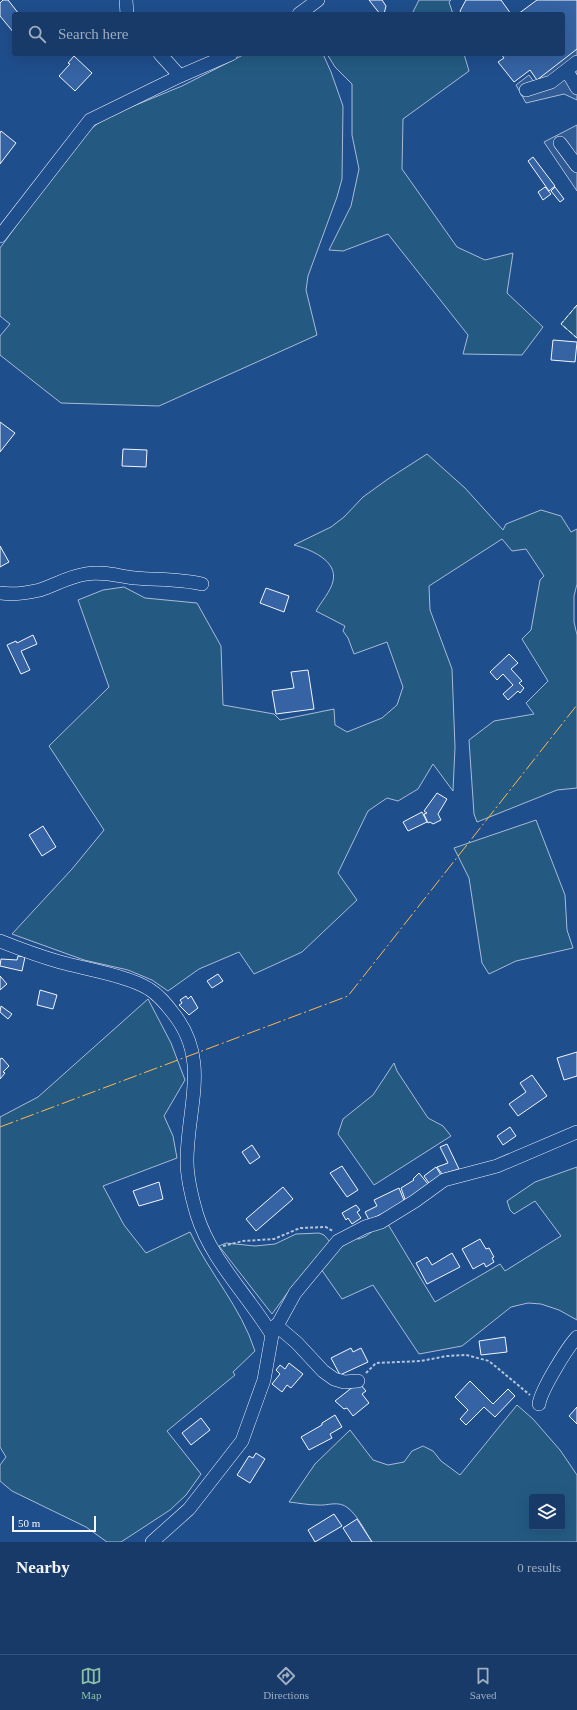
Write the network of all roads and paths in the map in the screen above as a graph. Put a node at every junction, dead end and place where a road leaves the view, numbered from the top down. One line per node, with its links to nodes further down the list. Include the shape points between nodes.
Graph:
1 (126, 0): 3 (street)
2 (318, 0): 4 (street)
3 (128, 12)
4 (302, 12)
5 (162, 56): 9 (street)
6 (226, 56): 9 (street)
7 (577, 62): 8 (street)
8 (567, 71): 10 (street); 11 (street, via 551,82)
9 (180, 76): 14 (street, via 90,120)
10 (577, 88)
11 (526, 90)
12 (560, 143): 13 (street)
13 (577, 166)
14 (0, 236)
15 (202, 584): 16 (street, via 134,578 104,572 70,578 39,590)
16 (0, 594)
17 (0, 941): 20 (street, via 59,962 136,982 150,989 177,1018 188,1038 195,1060 188,1141 189,1178 197,1215)
18 (577, 1132): 19 (street, via 497,1166 444,1180 381,1222)
19 (344, 1238): 20 (path, via 326,1227 300,1228 274,1239 227,1244); 21 (street, via 338,1241 295,1293)
20 (214, 1253): 21 (street, via 259,1315)
21 (274, 1330): 23 (street, via 297,1343 334,1380); 25 (street, via 264,1380 242,1441 189,1509)
22 (577, 1337): 24 (street, via 556,1367 540,1397)
23 (358, 1381): 24 (path, via 376,1363 466,1355 489,1361)
24 (539, 1404)
25 (152, 1542)

